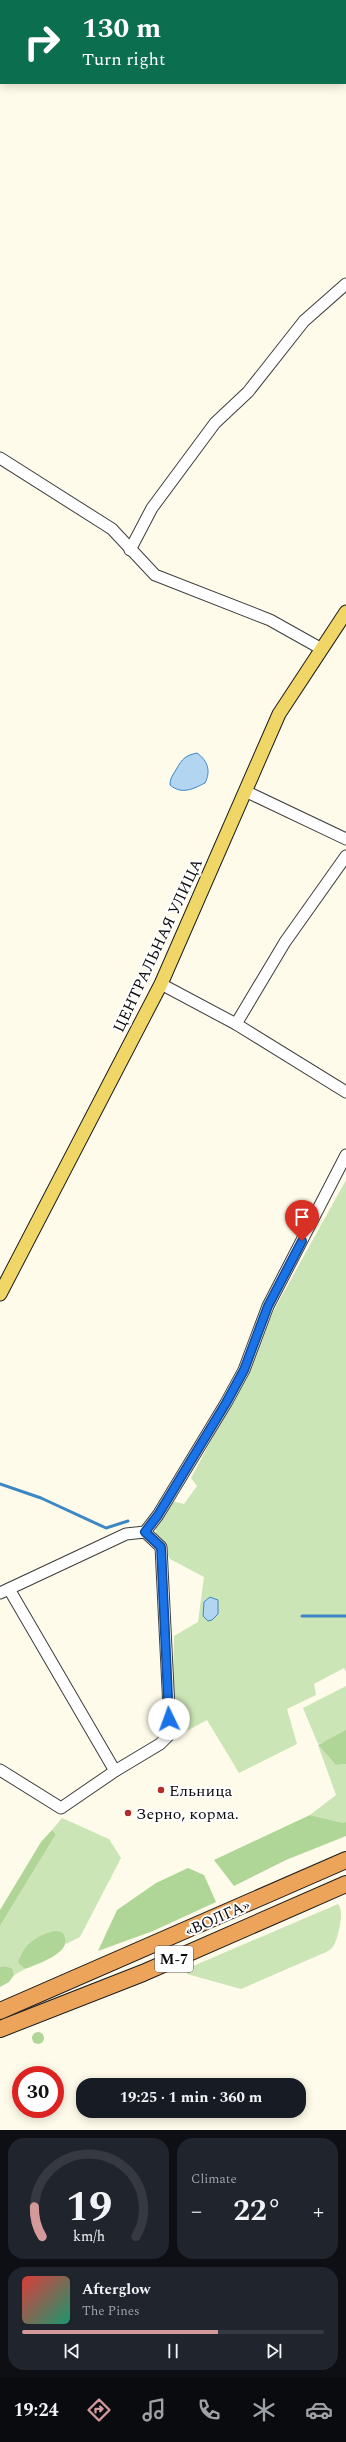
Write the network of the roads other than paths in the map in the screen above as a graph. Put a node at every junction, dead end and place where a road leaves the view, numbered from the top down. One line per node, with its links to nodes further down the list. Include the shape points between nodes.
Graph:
1 (346, 284): 3 (street, via 304,322 248,392 216,423 152,508)
2 (0, 458): 3 (street, via 112,530)
3 (130, 550): 5 (street, via 155,575 270,620)
4 (346, 612): 5 (main road, ЦЕНТРАЛЬНАЯ УЛИЦА)
5 (320, 648): 6 (main road, ЦЕНТРАЛЬНАЯ УЛИЦА, via 279,714)
6 (245, 791): 7 (street); 9 (main road, ЦЕНТРАЛЬНАЯ УЛИЦА)
7 (346, 839)
8 (346, 856): 10 (street, via 285,942)
9 (161, 984): 10 (street); 13 (main road, ЦЕНТРАЛЬНАЯ УЛИЦА)
10 (236, 1024): 11 (street)
11 (346, 1092)
12 (346, 1155): 14 (street, via 268,1306 244,1370 158,1515)
13 (0, 1294)
14 (145, 1532): 15 (street, via 126,1534); 17 (street, via 161,1547 170,1729 168,1736 160,1744)
15 (4, 1591): 17 (street)
16 (0, 1770): 17 (street, via 61,1808)
17 (115, 1771)
18 (346, 1860): 20 (highway, «ВОЛГА» / М-7)
19 (346, 1884): 21 (highway, «ВОЛГА» / М-7, via 143,1973)
20 (0, 2012)
21 (0, 2029)

